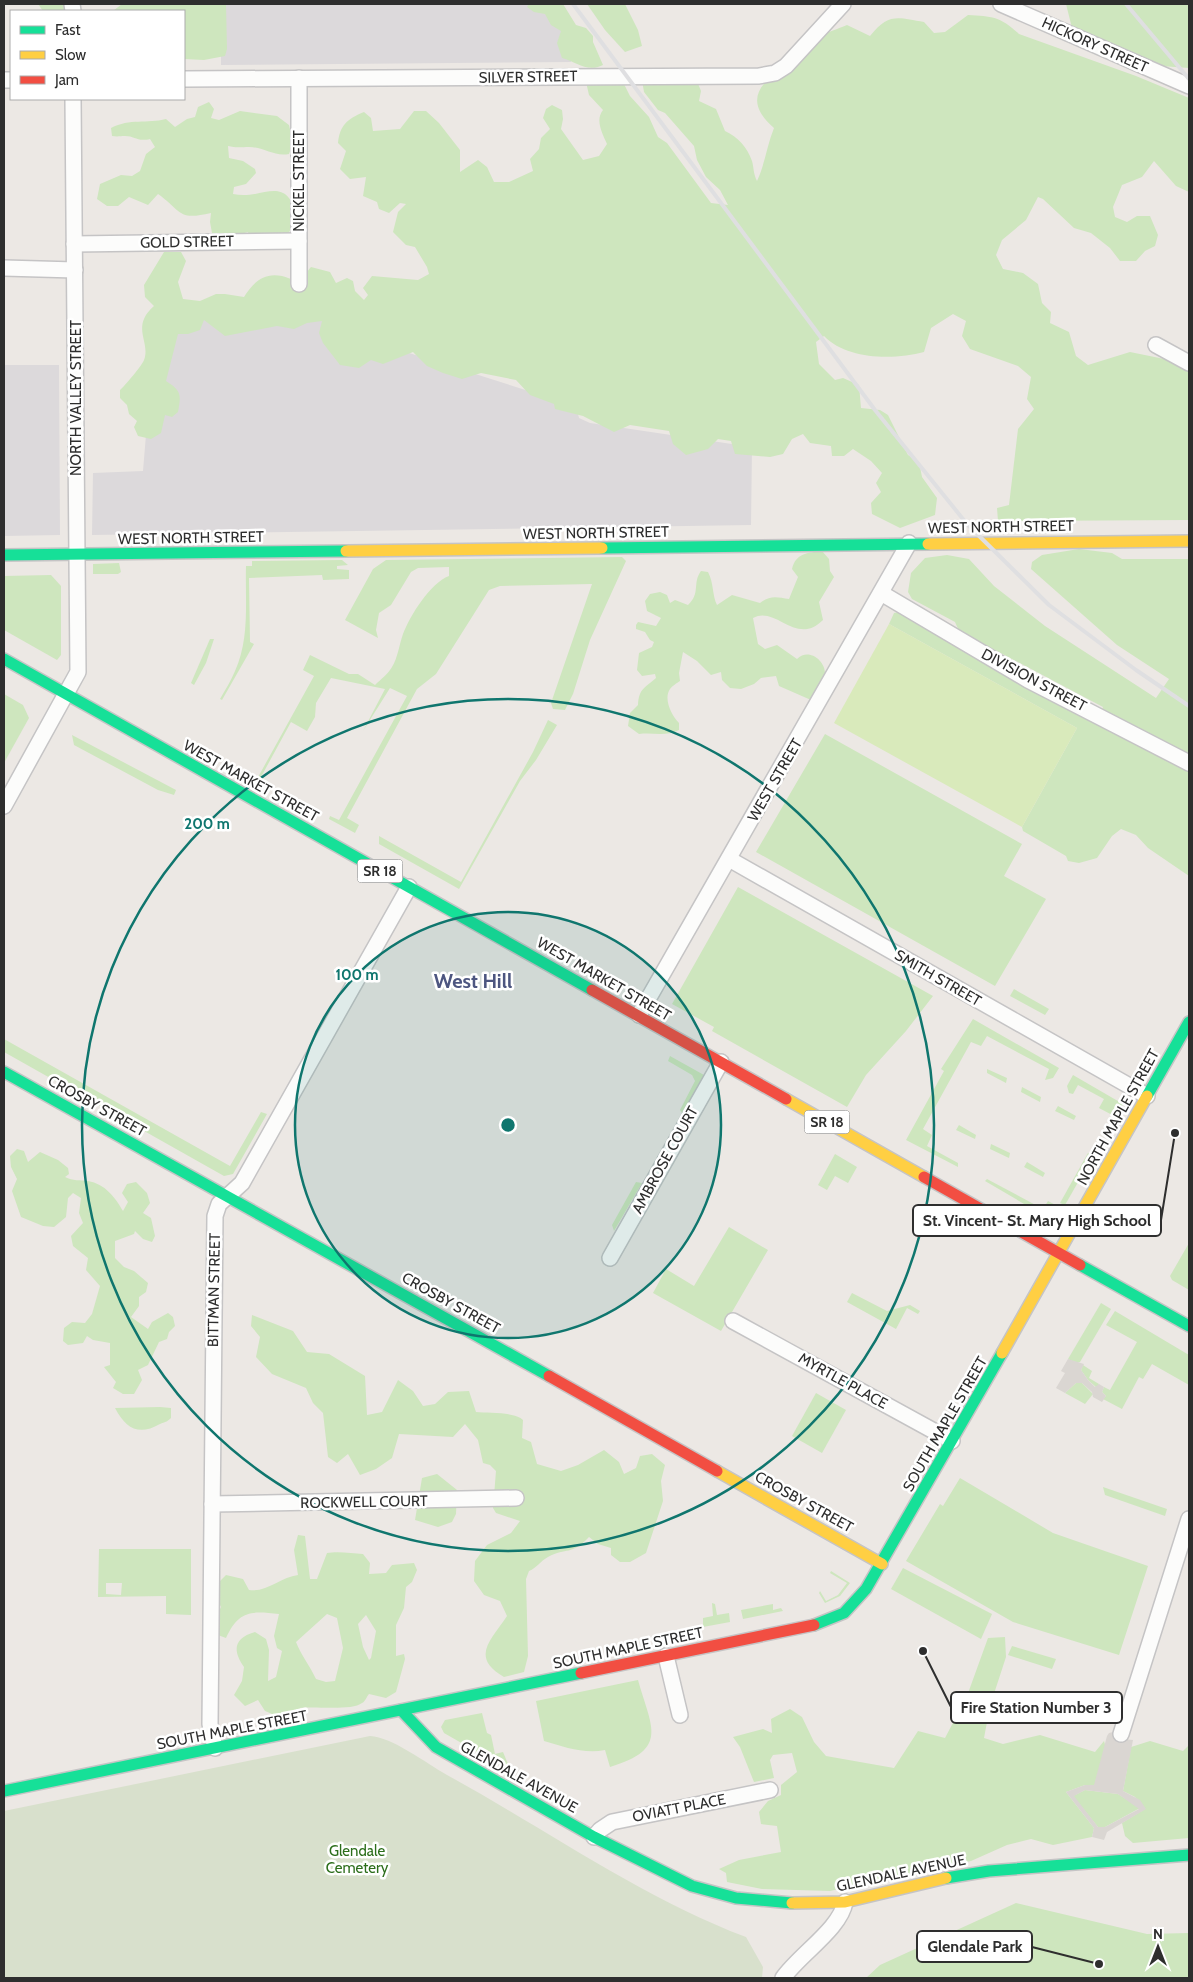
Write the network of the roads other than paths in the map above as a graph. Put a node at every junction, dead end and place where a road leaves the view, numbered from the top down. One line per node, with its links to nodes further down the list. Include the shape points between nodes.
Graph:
1 (843, 4): 3 (street, SILVER STREET, via 786,66 775,73 759,76)
2 (1001, 4): 5 (street, HICKORY STREET)
3 (299, 78): 4 (street, SILVER STREET); 7 (street, NICKEL STREET)
4 (185, 79)
5 (1189, 86)
6 (73, 100): 8 (street, NORTH VALLEY STREET)
7 (299, 240): 8 (street, GOLD STREET); 11 (street, NICKEL STREET)
8 (74, 244): 10 (street, NORTH VALLEY STREET)
9 (4, 268): 10 (street)
10 (75, 270): 16 (street, NORTH VALLEY STREET)
11 (299, 284)
12 (1156, 344): 13 (street)
13 (1189, 363)
14 (1189, 540): 15 (street, WEST NORTH STREET)
15 (909, 543): 16 (street, WEST NORTH STREET); 18 (street, WEST STREET)
16 (76, 554): 17 (street, WEST NORTH STREET); 20 (street, NORTH VALLEY STREET, via 78,672)
17 (4, 556)
18 (881, 593): 21 (street, DIVISION STREET, via 1028,680); 23 (street, WEST STREET)
19 (4, 659): 20 (street, WEST MARKET STREET / SR 18)
20 (66, 695): 22 (street, NORTH VALLEY STREET); 24 (street, WEST MARKET STREET / SR 18)
21 (1189, 763)
22 (4, 806)
23 (729, 859): 25 (street, WEST STREET); 30 (street, SMITH STREET)
24 (409, 887): 25 (street, WEST MARKET STREET / SR 18); 31 (street, BITTMAN STREET, via 242,1182)
25 (639, 1015): 27 (street, WEST MARKET STREET / SR 18)
26 (1189, 1022): 30 (street, NORTH MAPLE STREET)
27 (721, 1062): 32 (street, WEST MARKET STREET / SR 18); 33 (street, AMBROSE COURT)
28 (4, 1072): 29 (street); 31 (street, CROSBY STREET)
29 (4, 1087)
30 (1147, 1096): 32 (street, NORTH MAPLE STREET)
31 (230, 1196): 38 (street, BITTMAN STREET, via 219,1204 214,1216); 40 (street, CROSBY STREET)
32 (1059, 1252): 35 (street, WEST MARKET STREET / SR 18); 36 (street, SOUTH MAPLE STREET)
33 (610, 1258)
34 (733, 1321): 36 (street, MYRTLE PLACE)
35 (1189, 1326)
36 (952, 1441): 40 (street, SOUTH MAPLE STREET)
37 (516, 1498): 38 (street, ROCKWELL COURT)
38 (212, 1504): 45 (street, BITTMAN STREET, via 210,1724)
39 (1189, 1519): 44 (street)
40 (882, 1564): 41 (street, SOUTH MAPLE STREET, via 858,1601 829,1622)
41 (666, 1656): 42 (street, SOUTH MAPLE STREET); 43 (street)
42 (401, 1710): 45 (street, SOUTH MAPLE STREET); 48 (street, GLENDALE AVENUE, via 436,1747)
43 (680, 1715)
44 (1121, 1734)
45 (215, 1748): 47 (street, SOUTH MAPLE STREET)
46 (770, 1790): 48 (street, OVIATT PLACE, via 612,1822)
47 (4, 1791)
48 (594, 1837): 50 (street, GLENDALE AVENUE, via 659,1871 714,1893 766,1902)
49 (1189, 1855): 50 (street, GLENDALE AVENUE, via 989,1871)
50 (845, 1902): 51 (street, via 840,1918)
51 (782, 1978)

